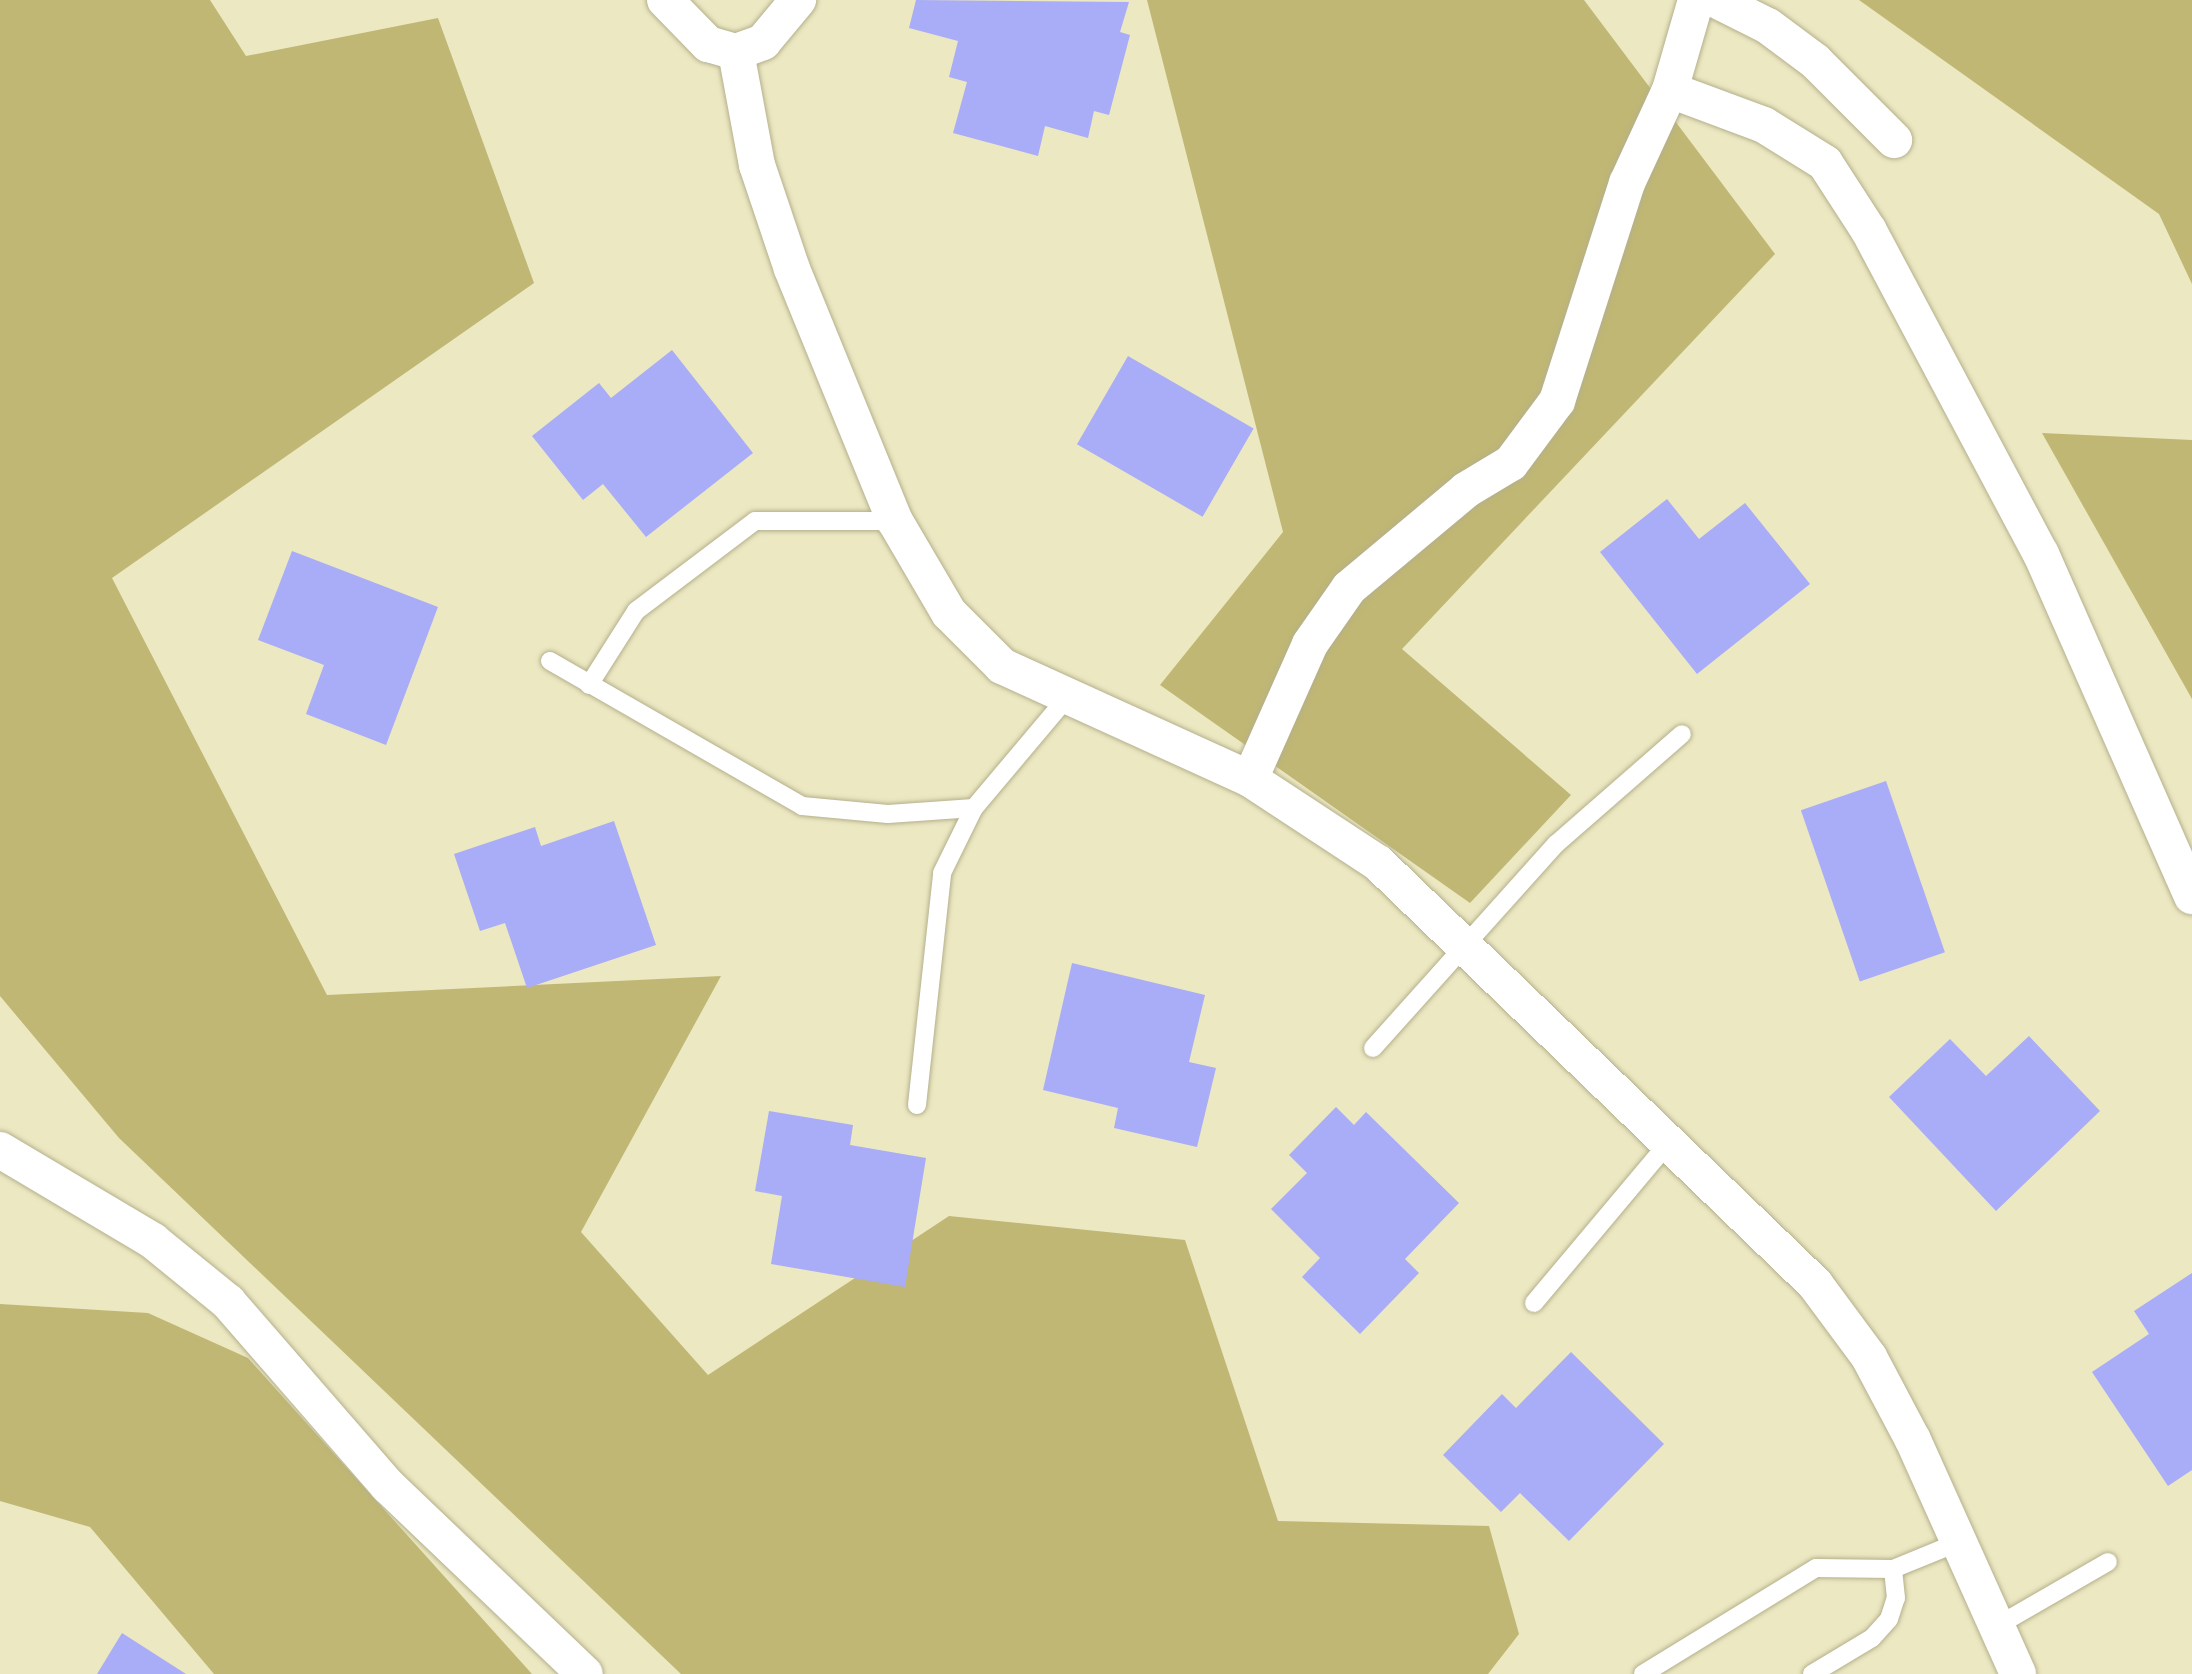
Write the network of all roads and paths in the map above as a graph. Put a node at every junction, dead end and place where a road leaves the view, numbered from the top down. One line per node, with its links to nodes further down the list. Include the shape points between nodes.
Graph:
1 (665, 0): 5 (street, via 708,44)
2 (798, 0): 5 (street, via 763,42)
3 (1696, 0): 6 (street)
4 (1716, 0): 7 (street, via 1768,26 1815,61)
5 (736, 52): 8 (street, via 757,165 792,269)
6 (1670, 90): 13 (street, via 1627,183 1557,401 1511,463 1466,490 1349,588 1310,644); 15 (street, via 1764,125 1825,163 2041,554)
7 (1894, 140)
8 (895, 521): 10 (lane, via 755,521 636,611); 11 (street, via 949,613 1002,666)
9 (550, 661): 10 (lane)
10 (589, 685): 14 (lane, via 802,806 888,814)
11 (1065, 700): 13 (street); 14 (lane)
12 (1682, 734): 16 (lane, via 1556,844)
13 (1250, 779): 16 (street, via 1378,863)
14 (974, 808): 18 (lane, via 942,873)
15 (2192, 896)
16 (1465, 948): 17 (lane); 19 (street)
17 (1373, 1048)
18 (917, 1105)
19 (1669, 1142): 21 (lane); 22 (street, via 1815,1284 1869,1357)
20 (0, 1150): 26 (street, via 153,1241 228,1302 388,1486)
21 (1534, 1303)
22 (1959, 1542): 24 (lane); 25 (street)
23 (2108, 1562): 25 (lane)
24 (1893, 1569): 27 (lane, via 1816,1568); 28 (lane, via 1896,1598 1889,1619 1872,1638)
25 (1997, 1626): 29 (street)
26 (585, 1674)
27 (1643, 1674)
28 (1812, 1674)
29 (2018, 1674)

